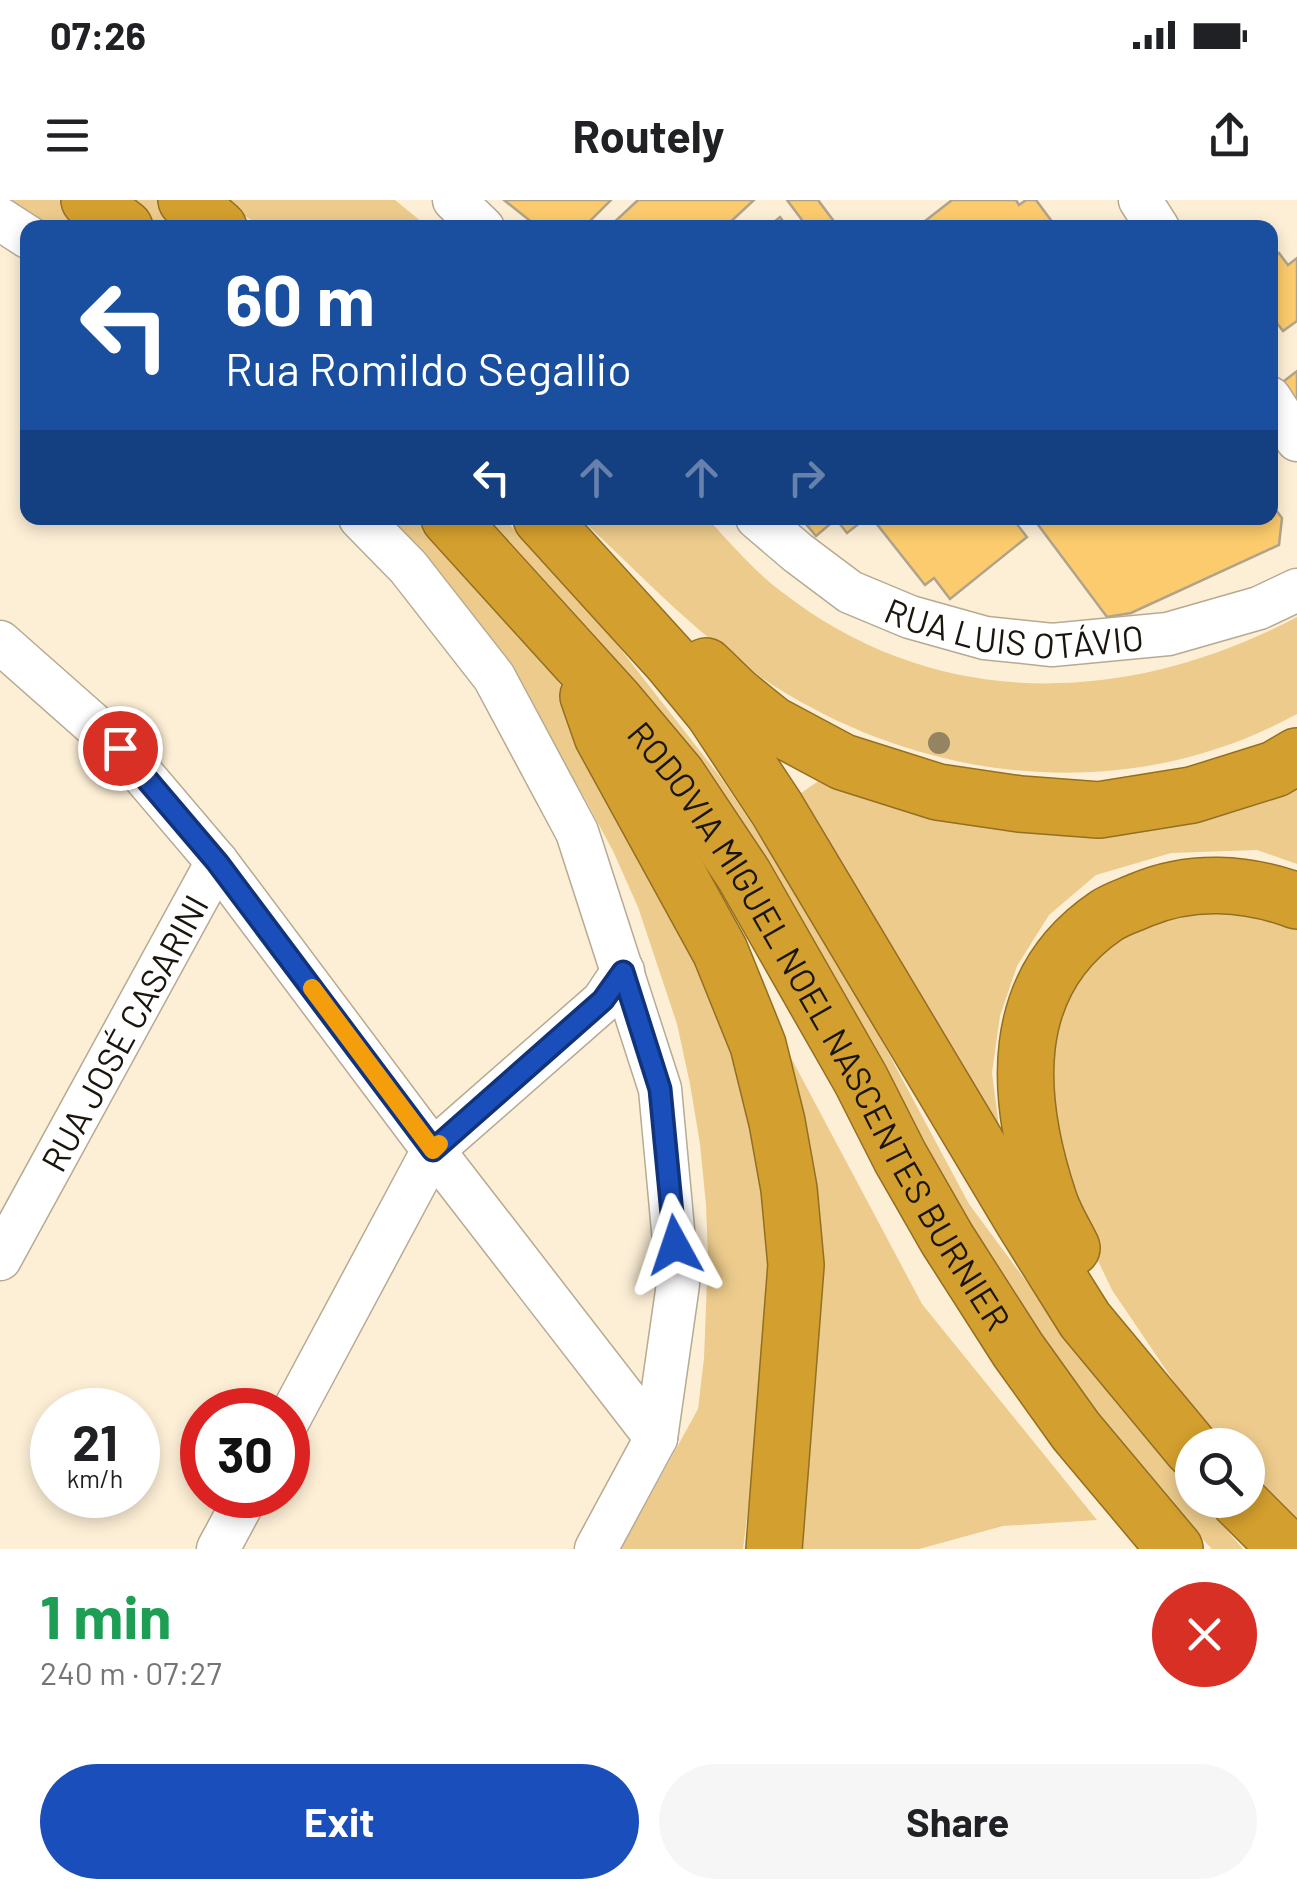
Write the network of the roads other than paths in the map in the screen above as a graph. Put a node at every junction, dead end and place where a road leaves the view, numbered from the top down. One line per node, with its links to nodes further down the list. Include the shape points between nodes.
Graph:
1 (89, 200): 4 (highway)
2 (186, 200): 5 (highway)
3 (454, 200): 6 (street)
4 (115, 220)
5 (210, 220)
6 (475, 220)
7 (1278, 410): 8 (street)
8 (1297, 440)
9 (367, 525): 20 (street, via 494,677 577,832)
10 (455, 525): 16 (highway, RODOVIA MIGUEL NOEL NASCENTES BURNIER)
11 (548, 525): 25 (highway, RODOVIA MIGUEL NOEL NASCENTES BURNIER, via 713,712 1085,1320)
12 (550, 525): 17 (highway, via 772,724 843,762 938,792 1099,810 1192,795)
13 (766, 525): 14 (street, RUA LUIS OTÁVIO, via 850,592 985,638 1052,644 1168,634)
14 (1297, 590)
15 (0, 642): 18 (street, via 120,748)
16 (574, 656): 31 (highway, via 602,736 720,951 758,1045 778,1122 796,1264); 32 (highway, RODOVIA MIGUEL NOEL NASCENTES BURNIER, via 678,776 744,875 947,1239 1018,1350)
17 (1297, 756)
18 (217, 862): 21 (street); 22 (street, RUA JOSÉ CASARINI)
19 (1297, 902): 24 (highway, via 1257,889 1204,884 1160,892 1107,914 1071,946 1044,983 1029,1029 1028,1122 1050,1203 1096,1296)
20 (623, 972): 21 (street, via 603,1000); 26 (street, via 660,1089 678,1284)
21 (433, 1150): 23 (street); 26 (street)
22 (0, 1259)
23 (305, 1388)
24 (1187, 1428)
25 (1175, 1429)
26 (656, 1438): 30 (street)
27 (235, 1518): 29 (street)
28 (1256, 1518): 33 (highway)
29 (218, 1549)
30 (596, 1549)
31 (774, 1549)
32 (1175, 1549)
33 (1286, 1549)

